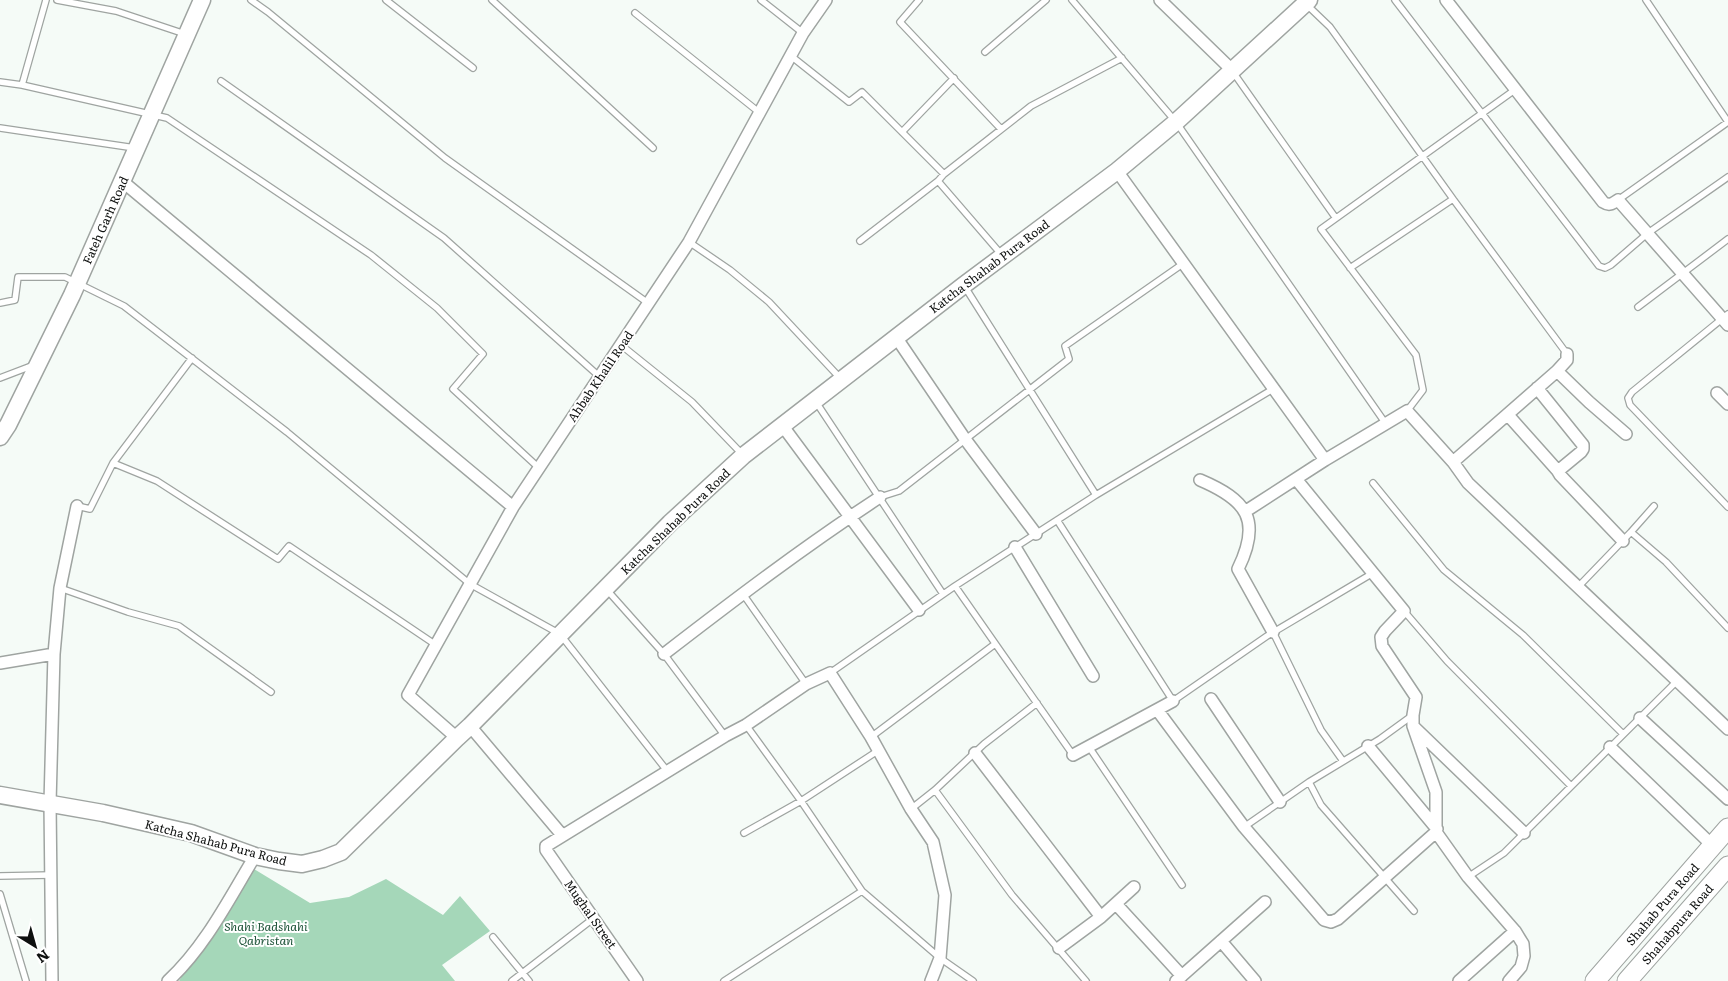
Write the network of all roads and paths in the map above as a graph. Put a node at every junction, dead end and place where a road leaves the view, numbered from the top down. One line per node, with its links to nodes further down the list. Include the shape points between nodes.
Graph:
1 (46, 0): 28 (lane)
2 (57, 0): 19 (lane, via 116,11)
3 (202, 0): 19 (street, Fateh Garh Road)
4 (251, 0): 60 (lane, via 445,158)
5 (386, 0): 23 (lane)
6 (492, 0): 39 (lane)
7 (761, 0): 18 (lane)
8 (826, 0): 18 (street, Ahbab Khalil Road)
9 (919, 0): 25 (lane, via 900,22)
10 (1046, 0): 20 (lane)
11 (1072, 0): 22 (lane)
12 (1160, 0): 24 (street)
13 (1395, 0): 31 (lane)
14 (1446, 0): 29 (street)
15 (1646, 0): 34 (lane)
16 (1308, 2): 24 (street, Katcha Shahab Pura Road); 40 (lane, via 1330,27)
17 (635, 13): 30 (lane)
18 (803, 33): 21 (street, Ahbab Khalil Road)
19 (187, 34): 32 (street, Fateh Garh Road)
20 (985, 52)
21 (791, 56): 30 (street, Ahbab Khalil Road); 37 (lane, via 849,102 862,92)
22 (1122, 58): 33 (lane); 36 (lane, via 1031,106)
23 (473, 68)
24 (1232, 70): 33 (street, Katcha Shahab Pura Road); 48 (lane)
25 (954, 78): 36 (lane); 37 (lane)
26 (221, 81): 69 (lane, via 444,238)
27 (0, 82): 28 (lane)
28 (22, 86): 32 (lane)
29 (1516, 90): 31 (lane); 47 (street, via 1603,202 1612,205)
30 (760, 113): 52 (street, Ahbab Khalil Road)
31 (1482, 114): 40 (lane); 49 (lane, via 1599,266 1611,265)
32 (151, 116): 38 (street, Fateh Garh Road); 89 (lane, via 167,118 371,255 437,308 483,354 453,389)
33 (1176, 122): 41 (street, Katcha Shahab Pura Road); 80 (lane)
34 (1728, 122): 47 (lane)
35 (0, 128): 38 (lane)
36 (1001, 129): 42 (lane)
37 (902, 132): 42 (lane)
38 (137, 148): 44 (street, Fateh Garh Road)
39 (654, 148)
40 (1422, 156): 46 (lane); 48 (lane)
41 (1117, 171): 53 (street, Katcha Shahab Pura Road); 54 (street)
42 (944, 174): 45 (lane)
43 (1728, 177): 49 (lane)
44 (122, 181): 57 (street, Fateh Garh Road); 98 (street)
45 (938, 181): 51 (lane); 53 (lane)
46 (1453, 199): 55 (lane); 65 (lane)
47 (1618, 200): 49 (street)
48 (1335, 217): 55 (lane, via 1321,228)
49 (1648, 233): 56 (street)
50 (1728, 240): 56 (lane)
51 (860, 241)
52 (689, 242): 60 (street, Ahbab Khalil Road); 71 (lane, via 769,302)
53 (1003, 256): 58 (street, Katcha Shahab Pura Road)
54 (1184, 263): 73 (street); 74 (lane, via 1065,346 1069,359)
55 (1350, 268): 78 (lane, via 1416,355 1423,390)
56 (1684, 274): 61 (lane); 62 (street, via 1697,292)
57 (77, 284): 59 (lane, via 65,277 18,277 15,300); 66 (lane, via 124,306); 67 (street, Fateh Garh Road)
58 (964, 285): 63 (street, Katcha Shahab Pura Road); 74 (lane)
59 (0, 303)
60 (648, 303): 64 (street, Ahbab Khalil Road)
61 (1638, 307)
62 (1726, 320): 99 (lane, via 1628,398 1630,405)
63 (896, 337): 71 (street, Katcha Shahab Pura Road); 84 (street)
64 (621, 345): 69 (street, Ahbab Khalil Road); 85 (lane, via 692,402)
65 (1567, 354): 68 (street, via 1567,360)
66 (192, 358): 88 (lane); 108 (lane, via 287,432)
67 (38, 364): 70 (lane); 83 (street, Fateh Garh Road)
68 (1557, 371): 72 (street); 82 (street)
69 (600, 377): 89 (street, Ahbab Khalil Road)
70 (0, 378)
71 (841, 379): 76 (street, Katcha Shahab Pura Road)
72 (1537, 388): 79 (street); 90 (street, via 1583,445 1581,452)
73 (1273, 389): 86 (street); 94 (lane)
74 (1029, 390): 84 (lane); 94 (lane)
75 (1717, 393): 77 (street)
76 (815, 399): 81 (street, Katcha Shahab Pura Road); 95 (lane)
77 (1728, 404)
78 (1407, 411): 80 (street); 87 (street)
79 (1508, 415): 87 (street); 90 (street)
80 (1386, 424): 86 (street)
81 (782, 425): 85 (street, Katcha Shahab Pura Road); 101 (street)
82 (1626, 434)
83 (0, 437)
84 (965, 439): 95 (lane, via 899,491); 104 (street)
85 (743, 456): 112 (street, Katcha Shahab Pura Road)
86 (1325, 460): 91 (street)
87 (1453, 462): 110 (street, via 1468,483)
88 (113, 464): 96 (lane, via 90,509); 121 (lane, via 157,481 278,559 289,546)
89 (539, 468): 98 (street, Ahbab Khalil Road)
90 (1558, 471): 105 (street)
91 (1296, 479): 100 (street); 107 (street)
92 (1200, 480): 100 (street, via 1220,488)
93 (1373, 483): 140 (lane, via 1444,570 1524,635)
94 (1096, 495): 102 (lane)
95 (880, 497): 101 (street); 114 (lane)
96 (77, 506): 111 (street)
97 (1654, 506): 103 (lane)
98 (513, 507): 108 (street, Ahbab Khalil Road)
99 (1728, 507)
100 (1246, 511): 118 (street, via 1249,541 1238,569)
101 (850, 517): 113 (street); 115 (street)
102 (1057, 520): 104 (lane); 131 (lane)
103 (1631, 532): 105 (lane); 117 (lane, via 1666,562)
104 (1036, 534): 106 (lane)
105 (1623, 541): 110 (lane)
106 (1016, 547): 109 (lane); 126 (street)
107 (1373, 573): 116 (street); 118 (lane)
108 (470, 584): 119 (lane); 121 (street, Ahbab Khalil Road)
109 (955, 586): 114 (lane); 120 (lane)
110 (1578, 587): 127 (street)
111 (60, 588): 122 (street); 129 (lane, via 180,626)
112 (606, 588): 119 (street, Katcha Shahab Pura Road); 123 (lane)
113 (743, 594): 123 (street); 128 (lane)
114 (943, 594): 115 (lane)
115 (918, 610): 125 (lane)
116 (1404, 611): 134 (street, via 1381,638 1382,646 1416,698); 153 (lane, via 1448,661)
117 (1728, 628)
118 (1273, 632): 131 (lane); 150 (lane, via 1321,730)
119 (560, 634): 137 (street, Katcha Shahab Pura Road); 151 (lane)
120 (995, 644): 132 (lane); 143 (lane)
121 (436, 645): 142 (street, Ahbab Khalil Road, via 408,695)
122 (54, 654): 124 (street); 159 (street)
123 (664, 654): 141 (lane)
124 (0, 663)
125 (830, 673): 128 (street); 143 (street)
126 (1093, 676)
127 (1677, 681): 135 (lane); 139 (street)
128 (806, 684): 136 (street)
129 (271, 692)
130 (1211, 699): 158 (street)
131 (1173, 701): 133 (street)
132 (1037, 703): 148 (lane); 149 (lane)
133 (1158, 711): 145 (street); 161 (street)
134 (1413, 714): 138 (street); 144 (lane)
135 (1640, 718): 140 (lane); 156 (street)
136 (746, 725): 141 (street); 157 (lane)
137 (470, 726): 142 (street, Katcha Shahab Pura Road); 166 (street)
138 (1413, 726): 163 (street, via 1436,792); 164 (street)
139 (1728, 729)
140 (1623, 734): 146 (lane)
141 (725, 736): 151 (street)
142 (457, 738): 168 (street, Katcha Shahab Pura Road, via 341,852 302,864)
143 (871, 738): 147 (street)
144 (1368, 746): 150 (lane); 163 (street)
145 (1089, 747): 149 (street); 174 (lane)
146 (1610, 747): 153 (lane); 167 (street)
147 (879, 750): 157 (lane); 160 (street)
148 (974, 753): 154 (lane); 181 (street)
149 (1073, 755)
150 (1343, 762): 152 (lane)
151 (668, 772): 166 (street)
152 (1309, 782): 158 (lane); 172 (lane, via 1321,805)
153 (1571, 786): 164 (lane)
154 (935, 790): 160 (lane); 186 (lane, via 1012,894)
155 (0, 795): 159 (street, Katcha Shahab Pura Road)
156 (1728, 799)
157 (801, 801): 165 (lane); 176 (lane)
158 (1280, 802): 161 (lane)
159 (50, 803): 168 (street, Katcha Shahab Pura Road, via 191,834); 170 (street)
160 (911, 809): 187 (street, via 932,842 945,894)
161 (1244, 827): 172 (street, via 1324,920 1338,919)
162 (1728, 828): 167 (main road, Shahab Pura Road)
163 (1437, 830): 172 (street); 173 (street)
164 (1524, 832): 173 (lane, via 1504,853)
165 (744, 834)
166 (562, 835): 182 (street, Mughal Street, via 546,846 546,850)
167 (1713, 846): 203 (main road, Shahab Pura Road)
168 (256, 856): 192 (street, via 202,942)
169 (1728, 866): 204 (main road, Shahabpura Road)
170 (51, 875): 171 (lane); 191 (street)
171 (0, 876)
172 (1384, 877): 180 (lane)
173 (1468, 877): 183 (street)
174 (1182, 885)
175 (1134, 887): 179 (street)
176 (862, 891): 187 (lane); 196 (lane)
177 (0, 894): 190 (lane)
178 (1265, 902): 185 (street)
179 (1116, 904): 181 (street); 189 (street)
180 (1414, 911)
181 (1101, 917): 186 (street)
182 (594, 918): 188 (lane); 195 (street, Mughal Street)
183 (1515, 931): 201 (street); 202 (street, via 1523,944 1524,956 1521,967)
184 (493, 937): 188 (lane)
185 (1221, 941): 189 (street); 200 (street)
186 (1059, 948): 199 (lane)
187 (940, 958): 197 (street); 198 (lane)
188 (523, 974): 193 (lane); 194 (lane)
189 (1179, 978)
190 (26, 981)
191 (52, 981)
192 (168, 981)
193 (512, 981)
194 (529, 981)
195 (637, 981)
196 (724, 981)
197 (931, 981)
198 (973, 981)
199 (1086, 981)
200 (1255, 981)
201 (1459, 981)
202 (1509, 981)
203 (1595, 981)
204 (1627, 981)

